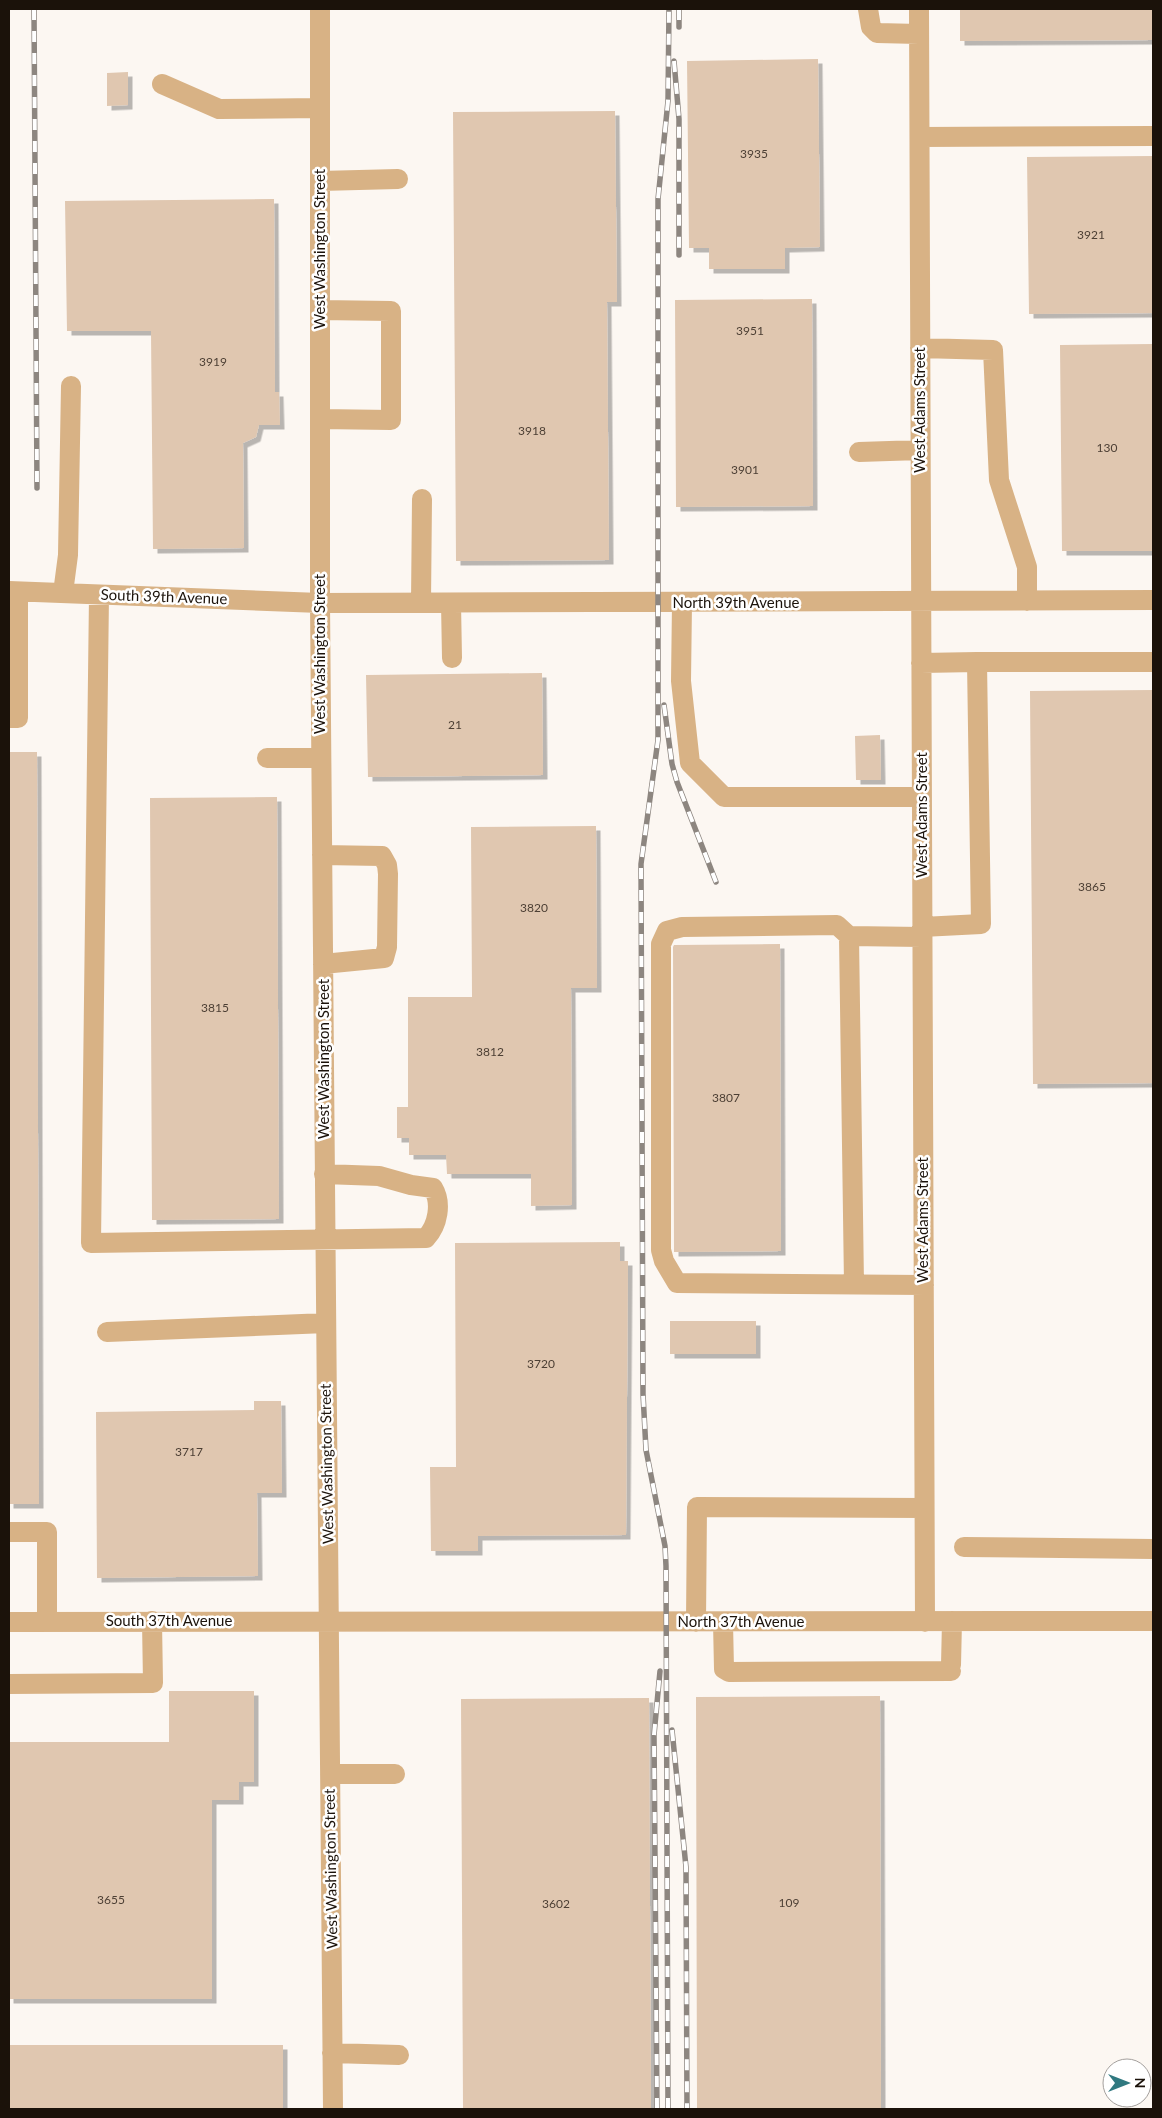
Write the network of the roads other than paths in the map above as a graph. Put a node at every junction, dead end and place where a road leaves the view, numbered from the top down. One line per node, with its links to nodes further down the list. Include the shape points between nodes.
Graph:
1 (320, 9): 6 (street, West Washington Street)
2 (868, 9): 4 (street, via 871,27 877,33)
3 (919, 9): 4 (street, West Adams Street)
4 (919, 34): 8 (street, West Adams Street)
5 (162, 84): 6 (street, via 219,109)
6 (320, 108): 10 (street, West Washington Street)
7 (1153, 136): 8 (street)
8 (920, 137): 12 (street, West Adams Street)
9 (398, 179): 10 (street)
10 (320, 180): 11 (street, West Washington Street)
11 (320, 310): 14 (street, West Washington Street); 14 (street, via 391,311 391,420)
12 (920, 348): 15 (street, West Adams Street); 22 (street, via 993,350 999,480 1027,567)
13 (70, 386): 19 (street, via 68,555)
14 (320, 419): 24 (street, West Washington Street)
15 (920, 450): 16 (street); 23 (street, West Adams Street)
16 (859, 452)
17 (422, 499): 25 (street)
18 (14, 591): 19 (street, South 39th Avenue); 32 (street, via 18,718)
19 (63, 593): 20 (street, South 39th Avenue)
20 (99, 595): 24 (street, South 39th Avenue); 41 (street, via 90,1243)
21 (1153, 600): 22 (street, North 39th Avenue)
22 (1027, 601): 23 (street, North 39th Avenue)
23 (921, 602): 27 (street, North 39th Avenue); 31 (street, West Adams Street)
24 (320, 603): 25 (street, North 39th Avenue); 34 (street, West Washington Street)
25 (421, 603): 26 (street, North 39th Avenue)
26 (451, 603): 27 (street, North 39th Avenue); 28 (street)
27 (682, 603): 35 (street, via 681,681 690,763 724,797)
28 (452, 658)
29 (977, 662): 30 (street); 31 (street); 37 (street, via 981,924)
30 (1153, 662)
31 (921, 663): 35 (street, West Adams Street)
32 (9, 718)
33 (267, 758): 34 (street)
34 (321, 758): 36 (street, West Washington Street)
35 (922, 798): 37 (street, West Adams Street)
36 (322, 855): 39 (street, West Washington Street); 39 (street, via 382,856 388,874 384,958)
37 (922, 932): 38 (street); 43 (street, West Adams Street)
38 (849, 936): 42 (street); 42 (street, via 837,925 682,926 667,931 663,937 662,1250 664,1261 677,1283)
39 (323, 964): 40 (street, West Washington Street)
40 (324, 1174): 41 (street, West Washington Street); 41 (street, via 379,1176 411,1186 433,1188 437,1204 437,1219 433,1231 426,1238)
41 (325, 1241): 44 (street, West Washington Street)
42 (854, 1284): 43 (street)
43 (924, 1285): 46 (street, West Adams Street)
44 (326, 1323): 45 (street); 51 (street, West Washington Street)
45 (107, 1332)
46 (924, 1508): 56 (street, via 697,1507); 58 (street, West Adams Street)
47 (9, 1532): 55 (street, via 47,1532)
48 (964, 1547): 49 (street)
49 (1153, 1549)
50 (152, 1621): 51 (street, South 37th Avenue); 55 (street, South 37th Avenue); 59 (street, via 153,1683)
51 (328, 1621): 56 (street, North 37th Avenue); 60 (street, West Washington Street)
52 (952, 1621): 53 (street, North 37th Avenue); 57 (street, via 952,1668 729,1672 724,1669); 58 (street, North 37th Avenue)
53 (1153, 1621)
54 (9, 1622): 55 (street, South 37th Avenue)
55 (47, 1622)
56 (696, 1622): 57 (street, North 37th Avenue)
57 (723, 1622): 58 (street, North 37th Avenue)
58 (925, 1622)
59 (9, 1684)
60 (330, 1774): 61 (street); 62 (street, West Washington Street)
61 (395, 1774)
62 (332, 2053): 63 (street); 64 (street, West Washington Street)
63 (398, 2055)
64 (333, 2109)

